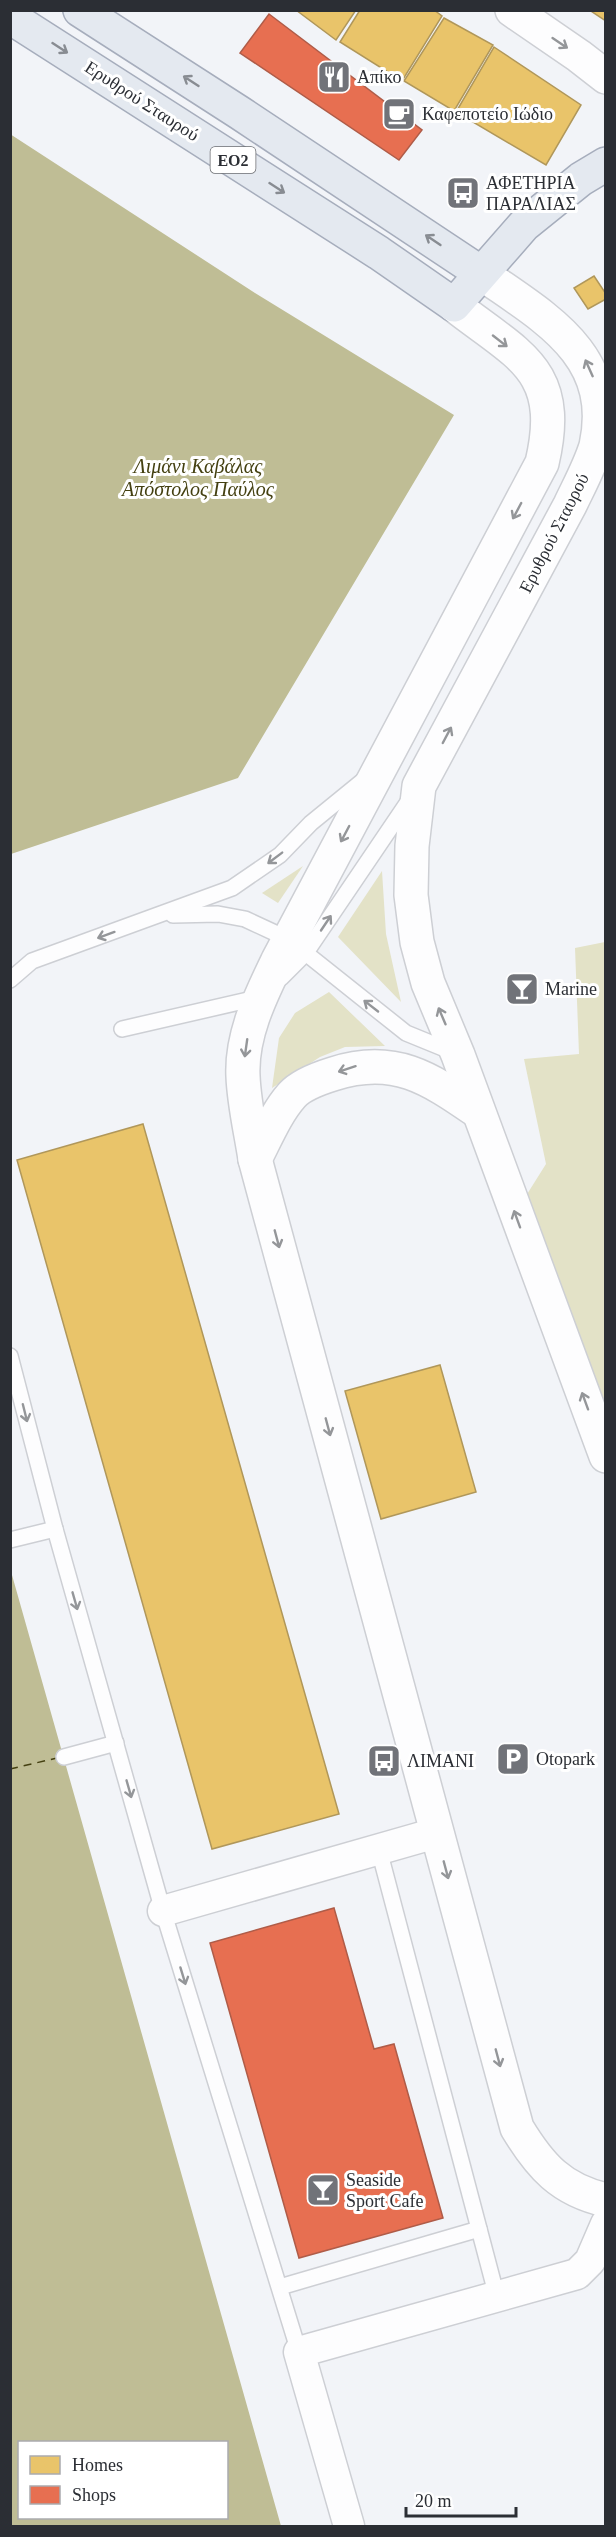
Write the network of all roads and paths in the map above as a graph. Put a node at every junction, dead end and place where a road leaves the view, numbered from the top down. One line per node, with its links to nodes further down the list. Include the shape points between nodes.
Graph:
1 (80, 10): 6 (main road, Ερυθρού Σταυρού / ΕΟ2, one-way to 1)
2 (512, 10): 4 (street, one-way to 4)
3 (10, 17): 7 (main road, Ερυθρού Σταυρού / ΕΟ2, one-way to 7)
4 (606, 77)
5 (606, 164): 6 (main road, via 524,225)
6 (481, 273): 7 (main road); 9 (street, Ερυθρού Σταυρού, one-way to 6, via 570,505 596,445 599,424 596,385 576,344)
7 (454, 305): 8 (street, Ερυθρού Σταυρού, one-way to 8, via 538,374 548,408 546,445 533,482)
8 (382, 764): 10 (lane, one-way to 10, via 311,823 280,855 232,888); 11 (street, Ερυθρού Σταυρού, one-way to 11)
9 (419, 786): 11 (lane, one-way to 9); 15 (street, one-way to 9, via 428,983 417,942 411,895)
10 (161, 915): 11 (lane, via 218,914 245,919); 12 (lane, one-way to 12, via 32,961)
11 (296, 947): 13 (street, Ερυθρού Σταυρού); 15 (lane, one-way to 11, via 406,1033)
12 (10, 980)
13 (260, 998): 14 (lane); 17 (street, Ερυθρού Σταυρού, one-way to 17, via 246,1041 243,1074)
14 (122, 1029)
15 (458, 1055): 16 (street)
16 (477, 1111): 17 (street, one-way to 17, via 435,1082 396,1068 358,1066 323,1077 293,1094); 19 (street, one-way to 16)
17 (255, 1159): 24 (street, Ερυθρού Σταυρού, one-way to 24)
18 (10, 1356): 20 (lane, one-way to 20)
19 (606, 1456)
20 (55, 1529): 21 (lane); 22 (lane, one-way to 22)
21 (10, 1540)
22 (116, 1743): 23 (lane); 26 (lane, one-way to 26)
23 (64, 1757)
24 (436, 1833): 25 (street); 27 (street, Ερυθρού Σταυρού, one-way to 27, via 517,2128 536,2159 563,2182 587,2196)
25 (378, 1850): 26 (street); 29 (lane)
26 (163, 1911): 31 (lane, one-way to 31)
27 (606, 2200)
28 (606, 2224): 30 (street)
29 (479, 2229): 31 (lane); 32 (lane)
30 (598, 2266): 32 (street)
31 (279, 2287): 33 (lane)
32 (497, 2297): 33 (street)
33 (299, 2352): 34 (street)
34 (350, 2526)

